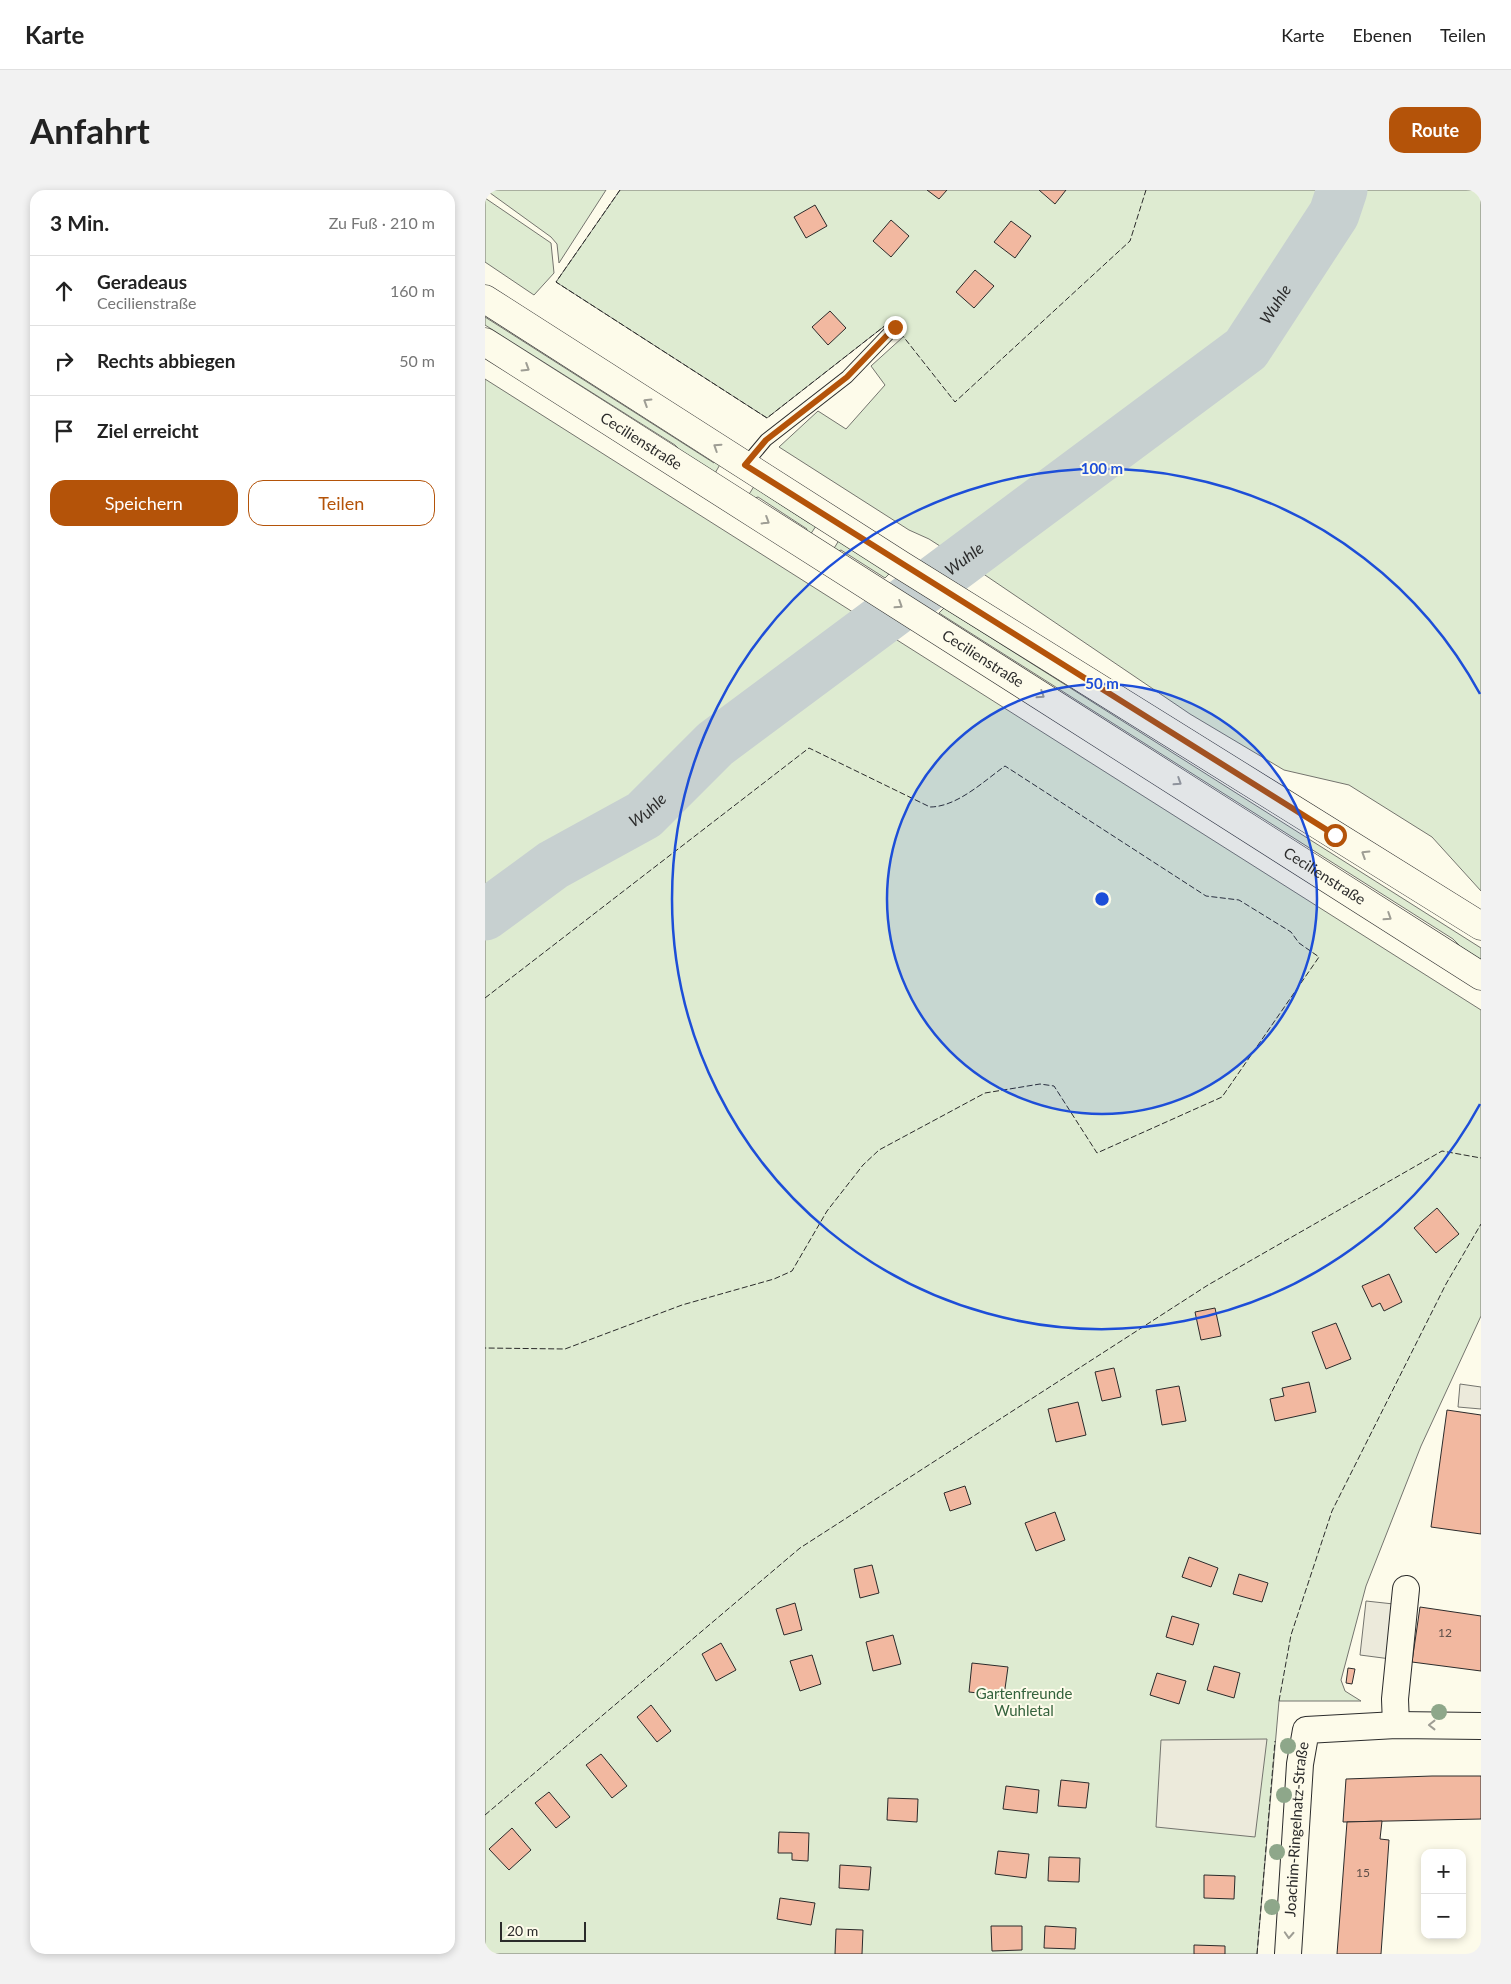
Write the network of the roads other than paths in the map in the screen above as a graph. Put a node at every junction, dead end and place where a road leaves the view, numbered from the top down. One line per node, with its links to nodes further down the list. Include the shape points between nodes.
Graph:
1 (485, 299): 4 (street, one-way to 1)
2 (895, 327): 4 (lane, via 847,377 766,440)
3 (485, 342): 6 (street, Cecilienstraße, one-way to 6)
4 (745, 465): 5 (street, one-way to 4)
5 (1481, 926)
6 (1481, 976)
7 (1406, 1589): 8 (street, via 1395,1699)
8 (1397, 1725): 9 (street, Joachim-Ringelnatz-Straße, one-way to 8); 10 (street, Joachim-Ringelnatz-Straße, one-way to 10, via 1306,1730 1300,1764)
9 (1481, 1726)
10 (1288, 1954)

